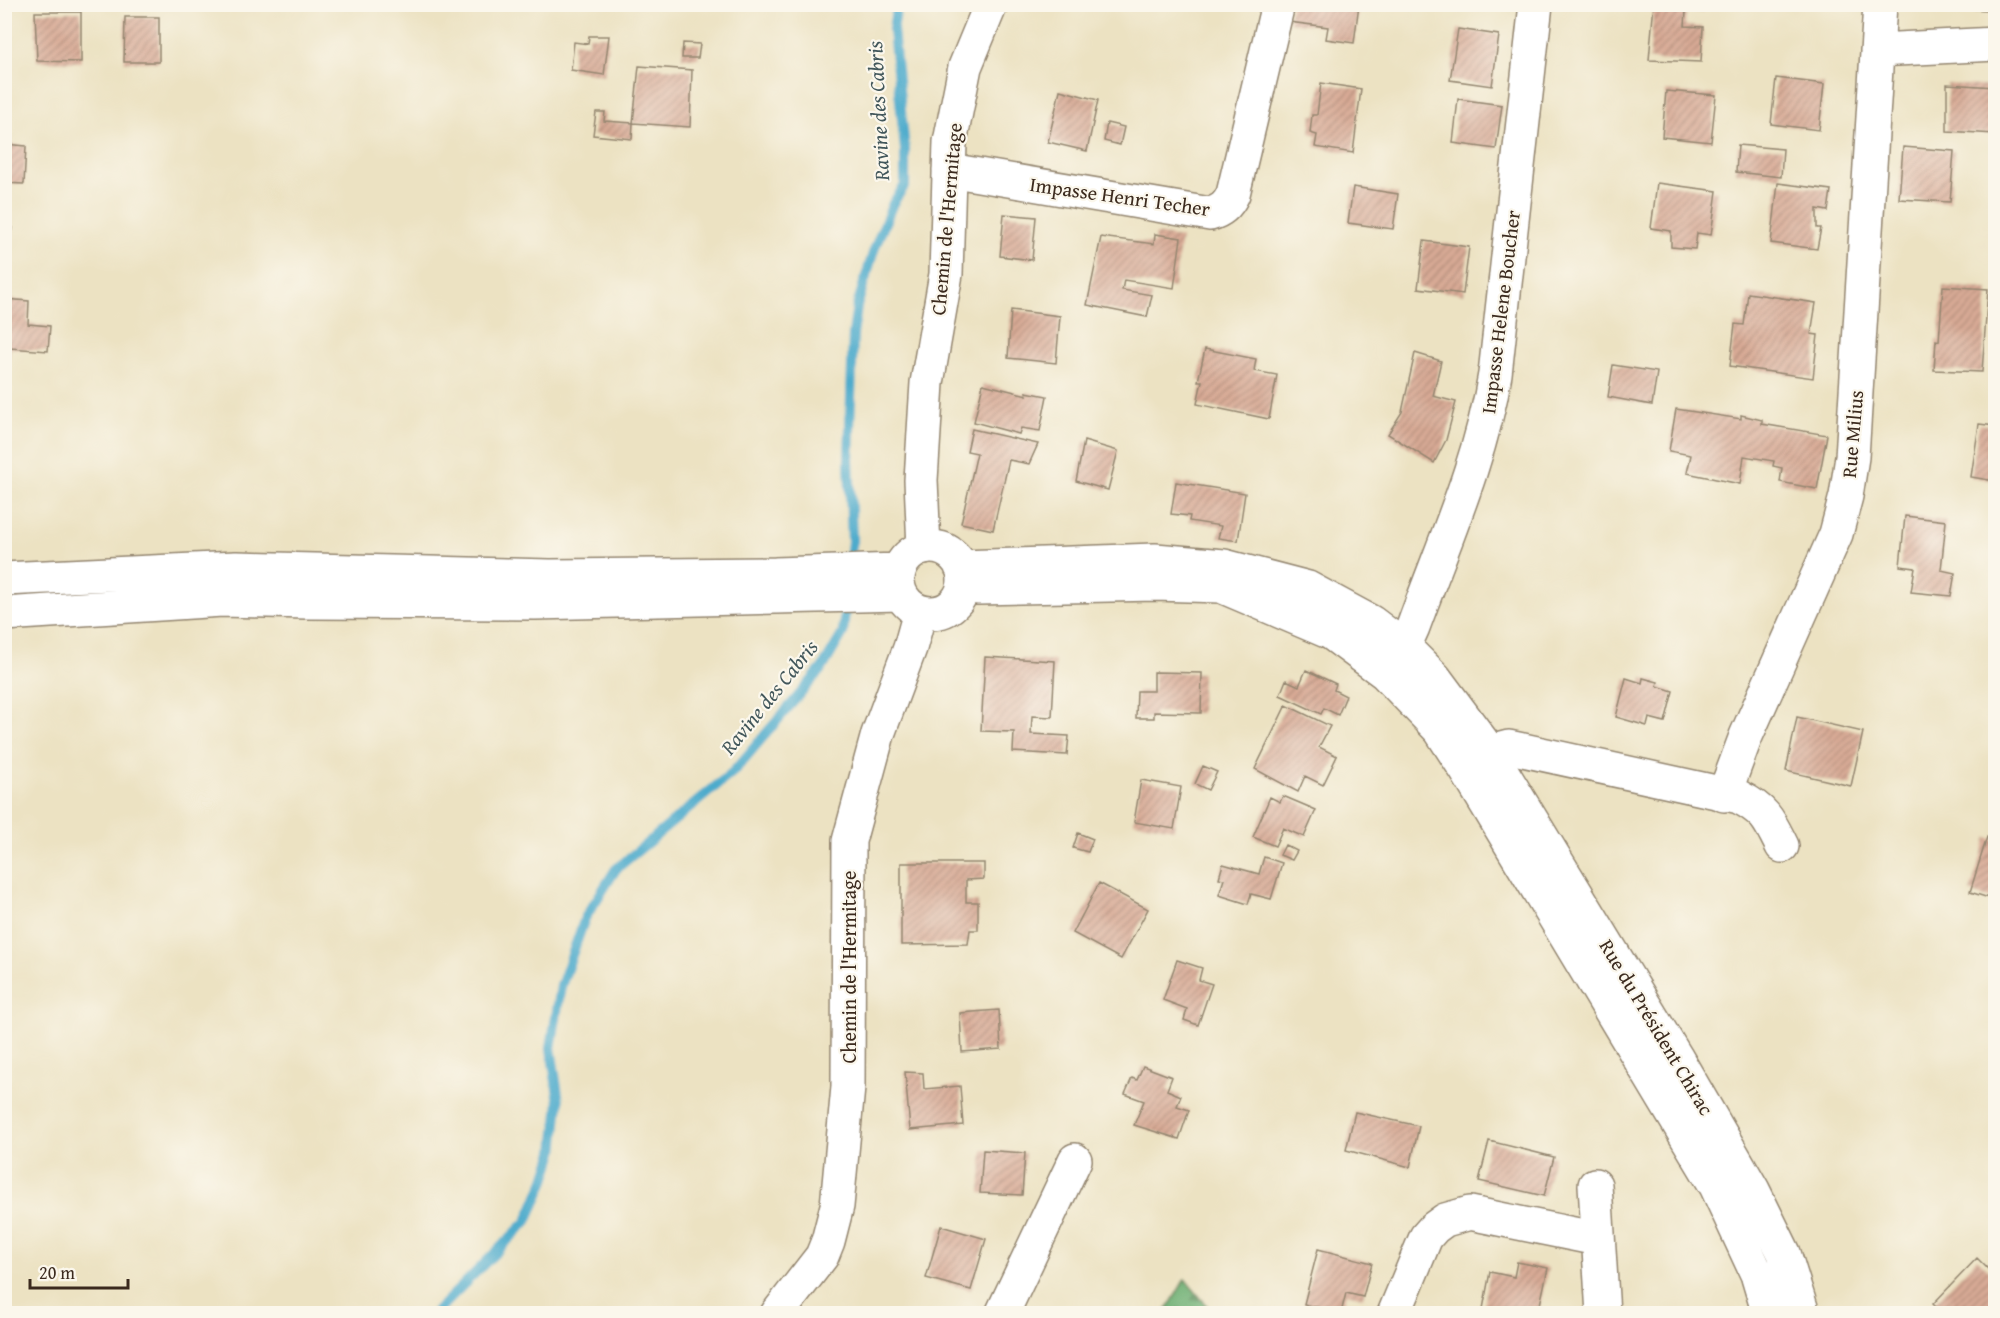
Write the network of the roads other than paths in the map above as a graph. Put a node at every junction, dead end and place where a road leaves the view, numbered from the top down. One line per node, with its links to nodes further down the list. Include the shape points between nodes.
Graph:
1 (991, 4): 7 (street, Chemin de l'Hermitage, via 965,67 950,142)
2 (1278, 4): 7 (street, Impasse Henri Techer, via 1233,194 1218,212 1210,214)
3 (1536, 4): 14 (street, Impasse Helene Boucher, via 1489,411)
4 (1880, 4): 6 (street, Rue Milius)
5 (1995, 44): 6 (street)
6 (1878, 50): 16 (street, Rue Milius, via 1852,457 1846,496 1836,534 1746,736)
7 (949, 170): 8 (street, Chemin de l'Hermitage, via 945,274 927,383 921,480)
8 (924, 548): 9 (street, via 946,551 955,558); 12 (street, via 906,558)
9 (962, 578): 12 (street, via 958,598 941,611); 14 (street, via 1155,560 1224,566 1308,588 1371,622)
10 (4, 579): 11 (street, via 236,568)
11 (776, 586): 12 (street); 13 (street, via 535,603 222,600)
12 (896, 589): 21 (street, Chemin de l'Hermitage, via 910,648 878,735 849,841 848,1087 837,1206 822,1256)
13 (4, 614)
14 (1395, 660): 15 (street, via 1435,678)
15 (1478, 761): 16 (street, via 1509,747); 25 (street, Rue du Président Chirac, via 1716,1186 1757,1274); 26 (street, Rue du Président Chirac, via 1676,1057 1753,1190 1784,1254)
16 (1724, 795): 17 (street, via 1739,797 1768,817)
17 (1782, 846)
18 (1075, 1160): 22 (street)
19 (1594, 1185): 20 (street)
20 (1598, 1239): 23 (street, via 1470,1213 1445,1220 1426,1237); 24 (street)
21 (777, 1314)
22 (1002, 1314)
23 (1394, 1314)
24 (1603, 1314)
25 (1769, 1314)
26 (1803, 1314)

